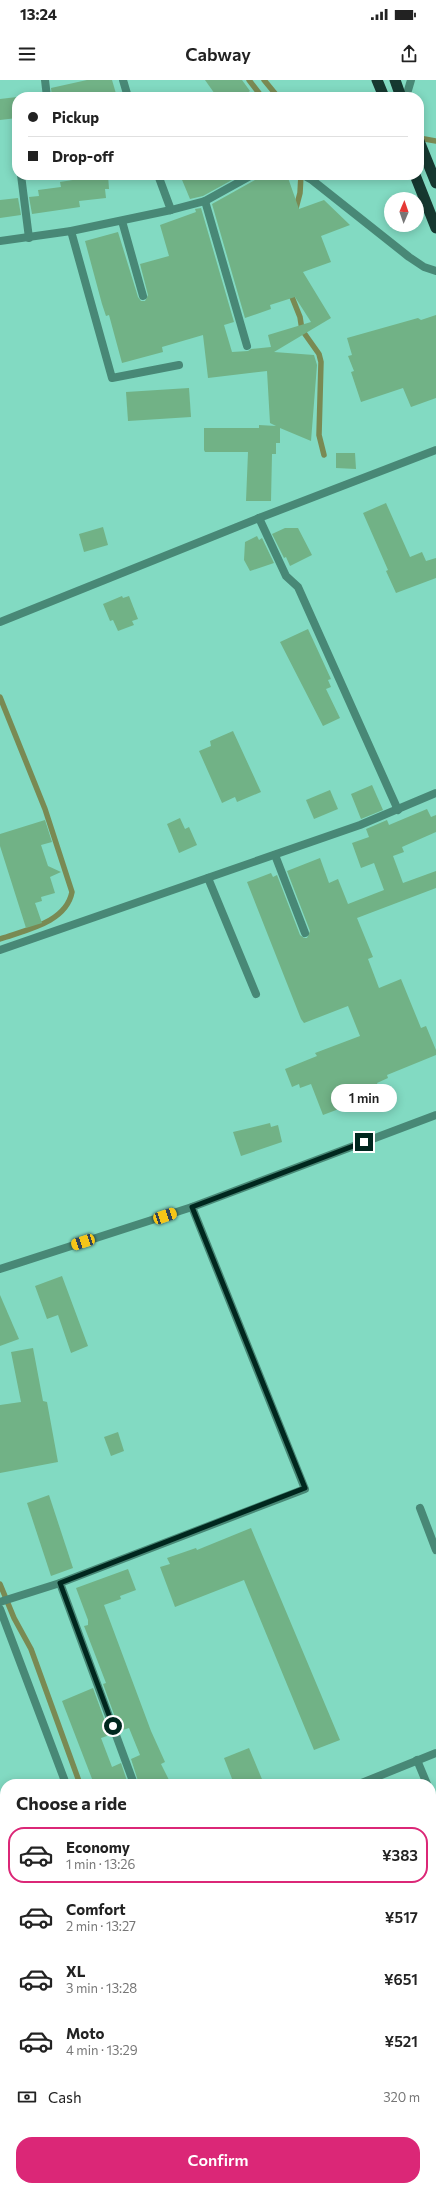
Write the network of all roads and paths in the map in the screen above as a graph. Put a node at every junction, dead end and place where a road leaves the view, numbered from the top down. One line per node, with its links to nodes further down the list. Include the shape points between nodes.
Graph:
1 (45, 80): 6 (street)
2 (124, 80): 7 (street)
3 (377, 80): 8 (highway)
4 (395, 80): 9 (highway)
5 (410, 80): 10 (street)
6 (46, 92)
7 (127, 92)
8 (382, 92)
9 (399, 92)
10 (407, 92)
11 (424, 153): 17 (highway)
12 (22, 180): 23 (street)
13 (160, 180): 19 (street)
14 (243, 180): 18 (street)
15 (312, 180): 25 (street, via 409,257)
16 (417, 180): 21 (highway)
17 (436, 183)
18 (205, 201): 19 (street); 27 (street)
19 (171, 210): 20 (street)
20 (122, 221): 22 (street); 26 (street)
21 (436, 228)
22 (72, 231): 23 (street); 28 (street, via 112,378)
23 (29, 238): 24 (street)
24 (0, 241)
25 (436, 271)
26 (143, 296)
27 (247, 346)
28 (179, 365)
29 (436, 450): 30 (street)
30 (259, 518): 31 (street); 33 (street, via 286,576 298,587)
31 (0, 622)
32 (436, 793): 33 (street)
33 (398, 810): 34 (street)
34 (275, 855): 35 (street); 36 (street)
35 (208, 878): 37 (street); 38 (street)
36 (305, 933)
37 (0, 950)
38 (256, 994)
39 (436, 1115): 40 (street)
40 (192, 1207): 41 (street); 44 (street, via 305,1488)
41 (0, 1269)
42 (420, 1508): 43 (street)
43 (436, 1550)
44 (60, 1583): 45 (street); 50 (street)
45 (0, 1602)
46 (0, 1609): 49 (street)
47 (436, 1753): 48 (street)
48 (417, 1760): 51 (street); 52 (street)
49 (64, 1779)
50 (132, 1779)
51 (371, 1779)
52 (425, 1779)

